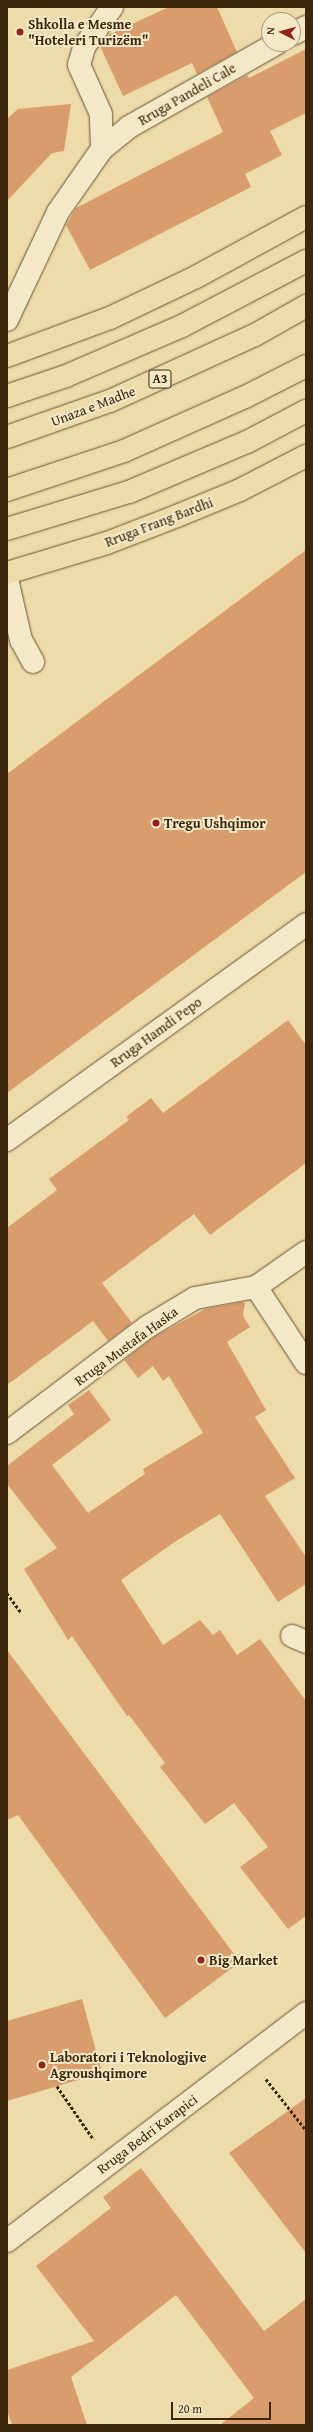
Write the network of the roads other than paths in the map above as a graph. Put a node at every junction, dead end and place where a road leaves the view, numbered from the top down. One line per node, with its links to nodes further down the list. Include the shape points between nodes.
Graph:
1 (112, 7): 3 (street, via 84,47 79,65 101,114)
2 (262, 52): 3 (street, Rruga Pandeli Cale, via 129,127)
3 (102, 149): 7 (street, Rruga Pandeli Cale, via 58,212)
4 (306, 217): 8 (main road, via 196,277 110,318)
5 (306, 261): 10 (main road, via 182,326 66,376)
6 (306, 306): 12 (main road, Unaza e Madhe / A3, via 255,335 110,401)
7 (7, 320)
8 (7, 356)
9 (306, 366): 14 (main road, via 156,438)
10 (7, 396)
11 (306, 411): 15 (main road, via 247,442 129,492)
12 (7, 437)
13 (306, 456): 16 (main road, Rruga Frang Bardhi, via 240,490 177,516 107,543)
14 (7, 490)
15 (7, 529)
16 (7, 572)
17 (7, 579): 18 (street, via 21,640)
18 (33, 662)
19 (306, 924): 20 (street, Rruga Hamdi Pepo)
20 (7, 1140)
21 (306, 1252): 22 (street, Rruga Mustafa Haska)
22 (256, 1287): 23 (street); 24 (street, Rruga Mustafa Haska, via 195,1298 147,1327)
23 (306, 1363)
24 (7, 1433)
25 (306, 2013): 26 (street, Rruga Bedri Karapici)
26 (7, 2241)

